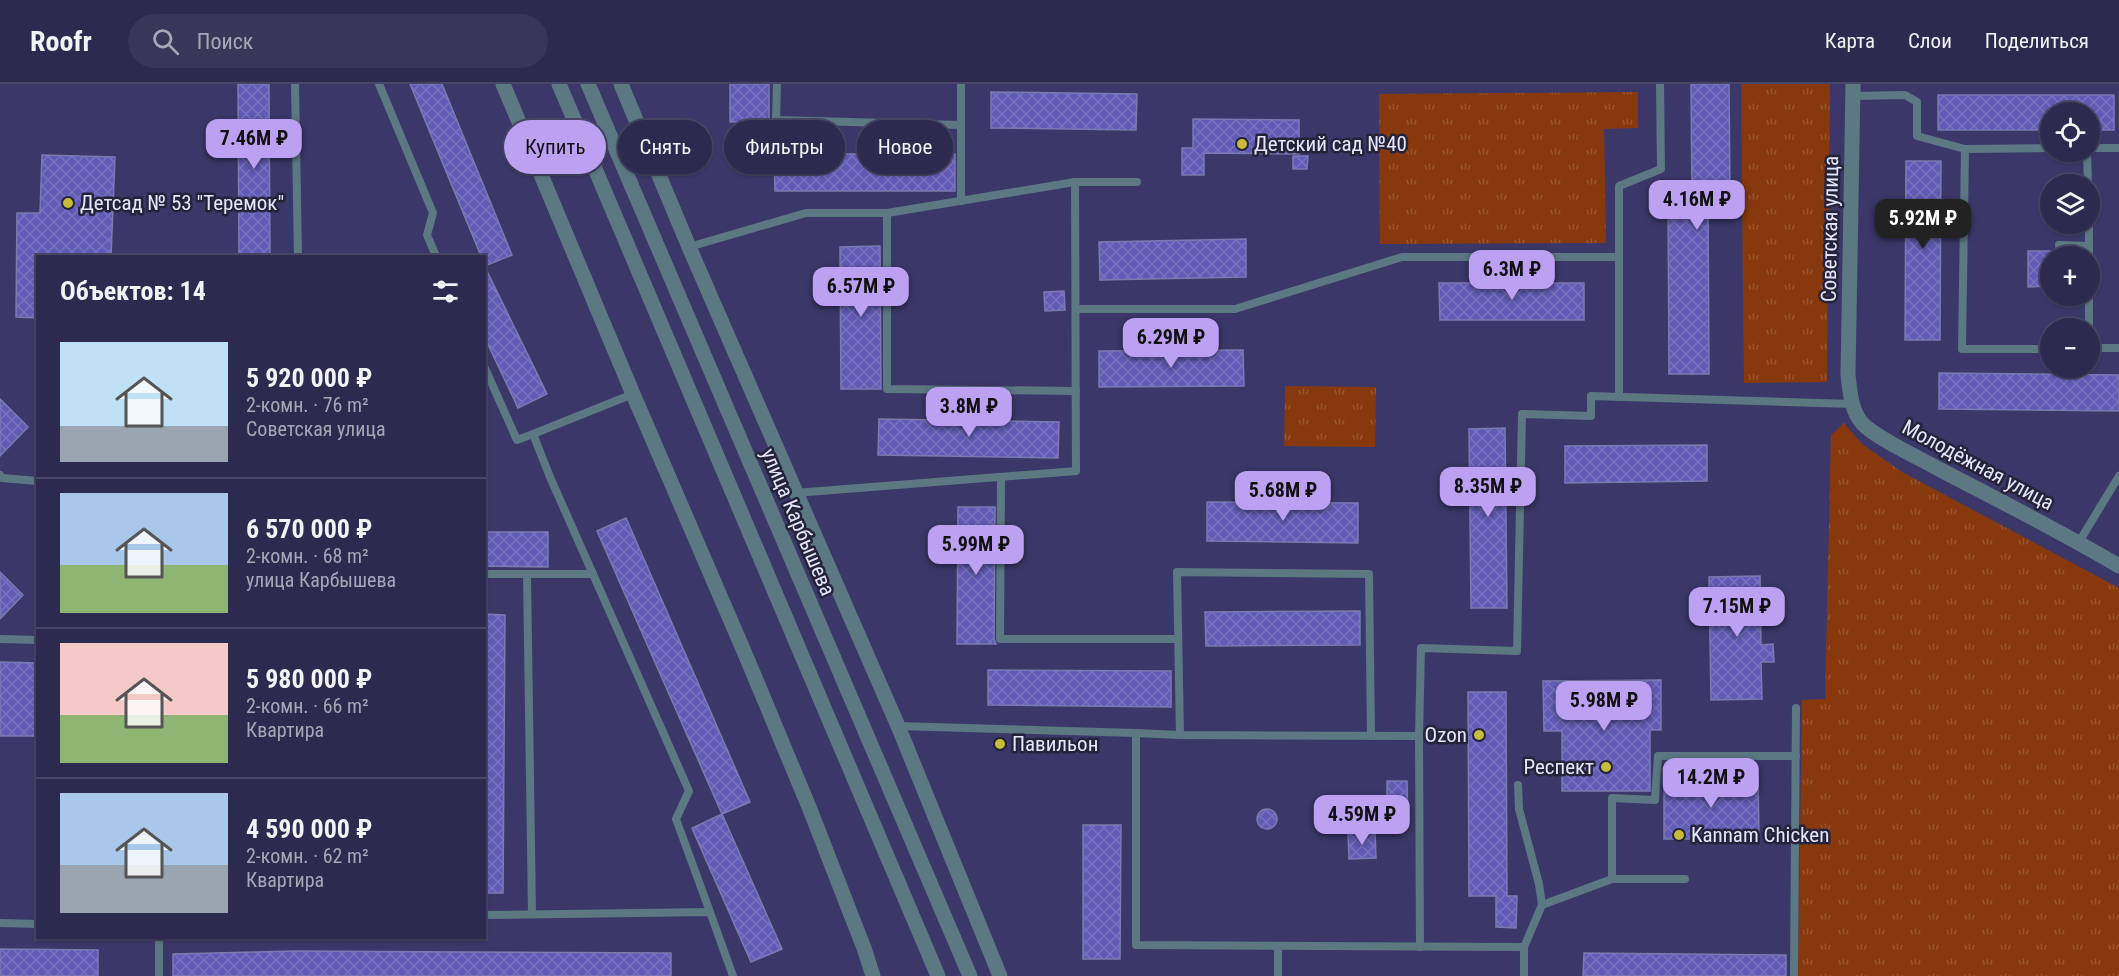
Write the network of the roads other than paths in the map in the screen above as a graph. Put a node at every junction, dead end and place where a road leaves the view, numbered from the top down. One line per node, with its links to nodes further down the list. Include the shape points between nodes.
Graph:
1 (295, 84): 26 (lane)
2 (379, 84): 27 (lane, via 433,213 427,235)
3 (503, 84): 36 (street)
4 (559, 84): 76 (street)
5 (588, 84): 77 (street, улица Карбышева)
6 (621, 84): 25 (street, улица Карбышева)
7 (777, 84): 13 (lane, via 777,120)
8 (961, 84): 13 (lane)
9 (1660, 84): 28 (lane, via 1660,169 1619,186)
10 (1906, 84): 12 (lane)
11 (1853, 90): 12 (lane); 34 (street, Советская улица)
12 (1905, 95): 16 (lane, via 1917,102 1917,136)
13 (961, 125): 20 (lane)
14 (2040, 148): 16 (lane)
15 (2119, 148): 17 (lane)
16 (1965, 149): 32 (lane, via 1962,349)
17 (2100, 149)
18 (1075, 182): 19 (lane); 20 (lane); 29 (lane)
19 (1137, 182)
20 (961, 201): 21 (lane)
21 (887, 213): 25 (lane, via 806,213); 35 (lane, via 887,389)
22 (2089, 234): 24 (lane)
23 (2059, 246): 24 (lane)
24 (2089, 246)
25 (689, 247): 44 (street, улица Карбышева)
26 (298, 255)
27 (436, 255)
28 (1619, 257): 29 (lane, via 1402,256 1235,309); 37 (lane)
29 (1076, 309): 35 (lane)
30 (2100, 348): 31 (lane)
31 (2119, 348)
32 (2040, 349)
33 (486, 370): 39 (lane, via 517,440)
34 (1848, 375): 38 (street, Молодёжная улица)
35 (1076, 391): 42 (lane, via 1076,471)
36 (633, 394): 39 (lane); 75 (street, via 751,667)
37 (1619, 397): 38 (lane); 58 (lane, via 1591,396 1591,416 1522,414 1517,651 1421,648)
38 (1852, 404): 45 (street, Молодёжная улица, via 1861,423 1873,432)
39 (533, 434): 49 (lane)
40 (0, 476): 43 (lane)
41 (2119, 476): 45 (lane)
42 (1001, 478): 44 (lane); 51 (lane, via 1000,639)
43 (36, 481)
44 (795, 493): 54 (street, улица Карбышева)
45 (2079, 542): 46 (street, Молодёжная улица)
46 (2119, 566)
47 (486, 574): 48 (lane)
48 (527, 574): 49 (lane); 65 (lane)
49 (593, 574): 64 (lane, via 689,791 676,819)
50 (0, 639): 52 (lane)
51 (1178, 639): 56 (lane); 57 (lane, via 1177,572 1369,574)
52 (36, 640)
53 (1796, 708): 59 (lane)
54 (898, 726): 55 (lane); 78 (street, улица Карбышева)
55 (1136, 733): 56 (lane); 70 (lane, via 1136,945)
56 (1180, 735): 57 (lane)
57 (1371, 736): 58 (lane)
58 (1419, 736): 71 (lane)
59 (1796, 756): 61 (lane, via 1658,756 1655,800 1612,798); 81 (lane)
60 (1518, 785): 63 (lane, via 1519,809)
61 (1612, 879): 62 (lane); 63 (lane)
62 (1685, 879)
63 (1542, 905): 72 (lane)
64 (710, 912): 65 (lane); 74 (lane)
65 (532, 914): 66 (lane)
66 (486, 915)
67 (0, 923): 68 (lane)
68 (36, 924)
69 (159, 939): 73 (lane)
70 (1278, 946): 71 (lane); 79 (lane)
71 (1420, 946): 72 (lane)
72 (1524, 947): 80 (lane)
73 (159, 976)
74 (733, 976)
75 (873, 976)
76 (938, 976)
77 (970, 976)
78 (1000, 976)
79 (1278, 976)
80 (1524, 976)
81 (1794, 976)

